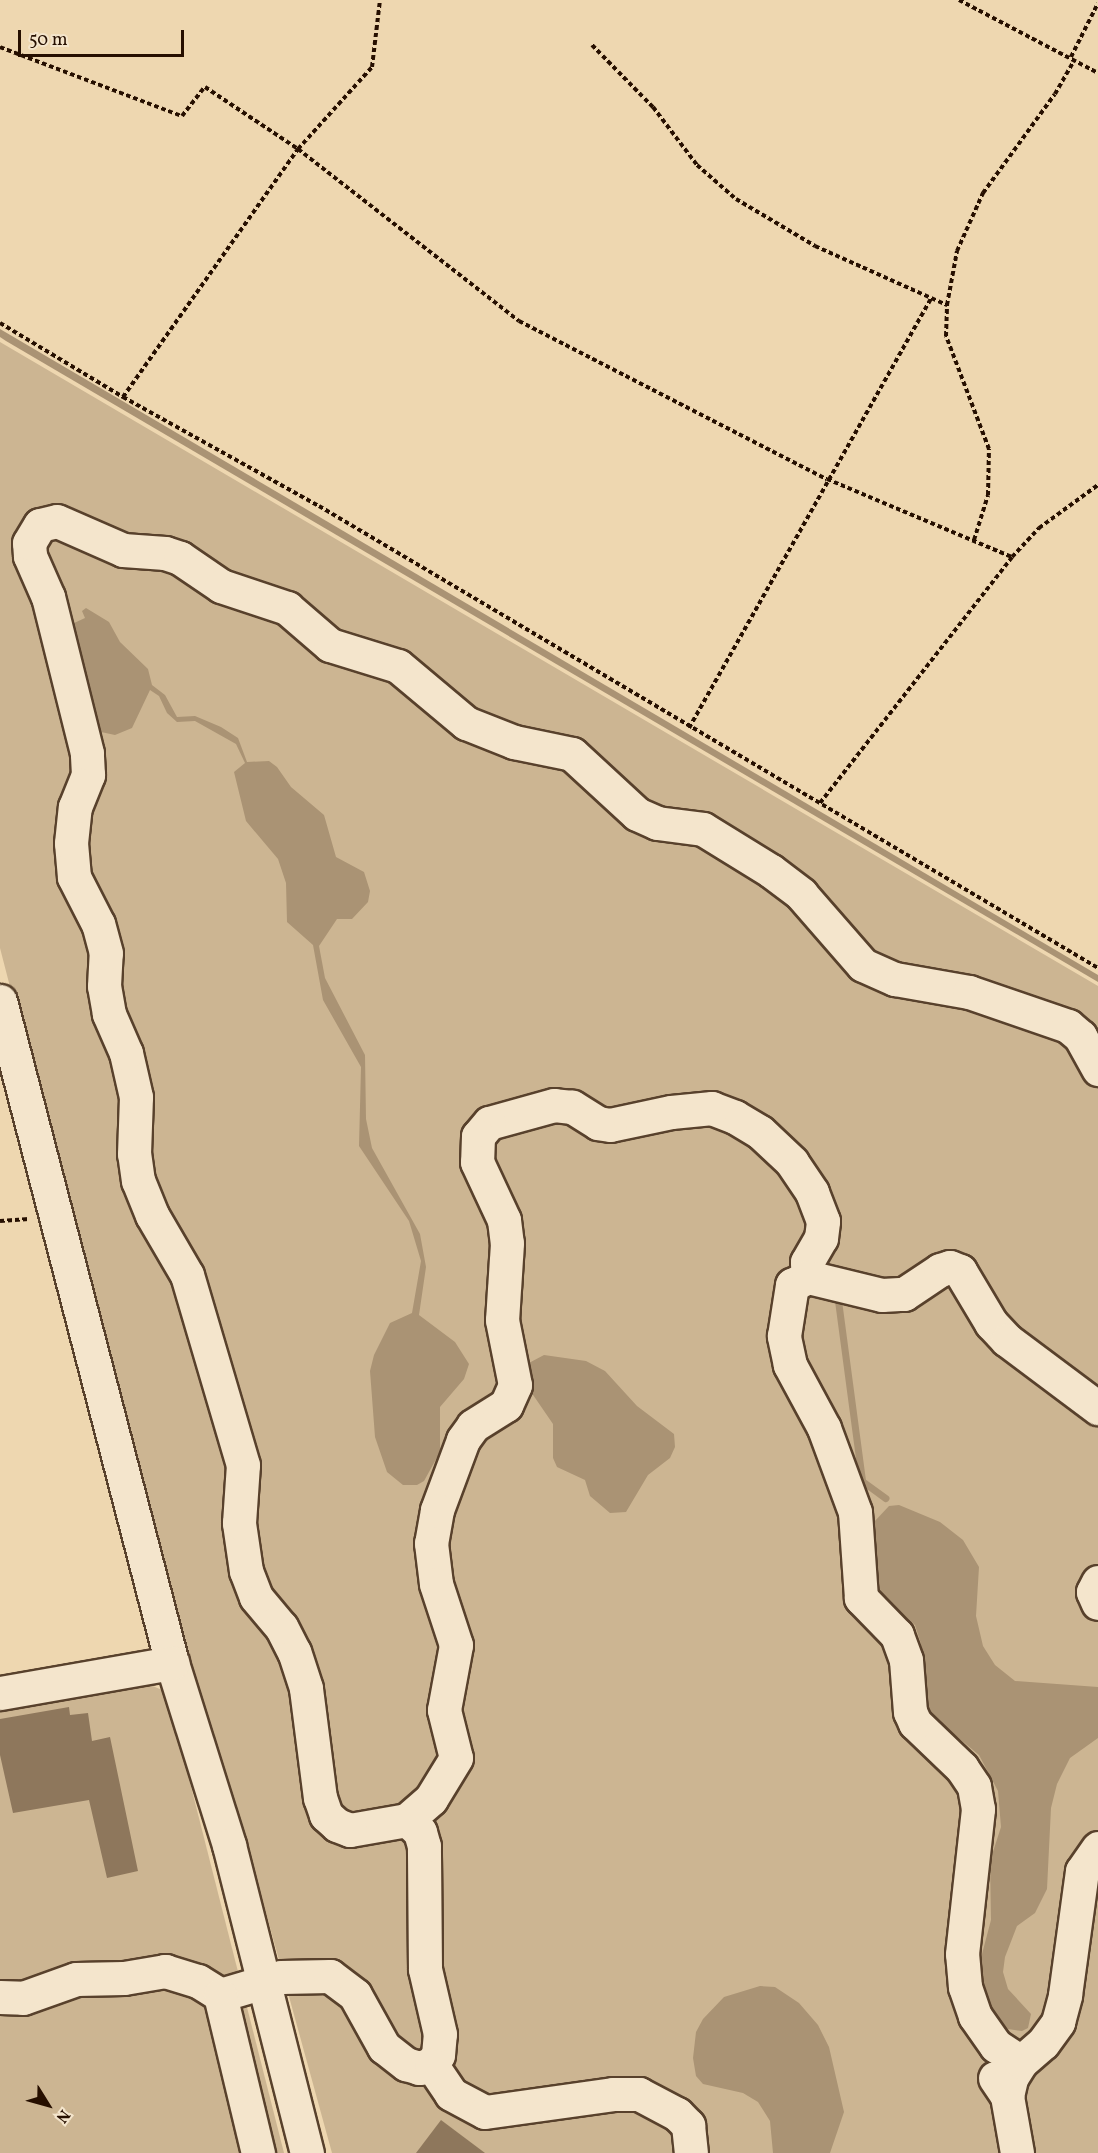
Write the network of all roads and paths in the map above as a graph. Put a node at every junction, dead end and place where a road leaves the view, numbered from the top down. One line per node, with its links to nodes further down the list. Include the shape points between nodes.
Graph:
1 (380, 0): 8 (path, via 372,67)
2 (959, 0): 6 (path)
3 (1098, 3): 6 (path)
4 (592, 45): 9 (path, via 653,107 697,165 736,199 777,227)
5 (0, 47): 8 (path, via 182,116 205,87)
6 (1072, 58): 7 (path); 10 (path, via 1055,94 983,193 957,251)
7 (1098, 73)
8 (298, 149): 12 (path); 13 (path, via 519,321)
9 (932, 299): 10 (path); 13 (path)
10 (947, 305): 15 (path, via 946,336 989,449 988,495)
11 (0, 323): 12 (path)
12 (123, 398): 17 (path, via 319,506)
13 (827, 479): 15 (path); 17 (path)
14 (1098, 485): 16 (path, via 1039,528)
15 (974, 540): 16 (path)
16 (1012, 557): 18 (path)
17 (689, 728): 18 (path)
18 (820, 803): 19 (path)
19 (1098, 968)
20 (0, 1001): 27 (street)
21 (1098, 1069): 29 (street, via 1080,1035 1068,1026 969,992 895,978 863,965 801,894 771,871 703,830 657,823 638,814 572,754 514,742 466,723 398,666 330,645 287,608 221,586 180,558 123,550 57,521 40,525 30,543 30,556 48,597 87,753 88,775 75,807 71,843 74,877 98,924 106,953 104,986 109,1014 126,1053 136,1097 134,1154 138,1181 152,1215 187,1275 243,1465 239,1523 246,1571 256,1597 281,1627 294,1652 306,1688 320,1798 327,1815 350,1830)
22 (802, 1274): 23 (street, via 835,1287 882,1295 904,1294 950,1267 965,1275 991,1323 1007,1340); 29 (street, via 821,1238 823,1221 812,1192 792,1162 760,1132 735,1117 712,1108 610,1125 572,1107 554,1105 489,1123 476,1143 477,1162 504,1220 507,1243 502,1320 515,1385 506,1405 473,1426 463,1440 437,1510 432,1562 456,1645 444,1710 456,1758); 35 (street, via 784,1336 790,1365 824,1428 855,1512 861,1598 897,1635 906,1660 910,1712 915,1723 962,1768 974,1786 978,1809 963,1944 965,1987 975,2016)
23 (1090, 1401): 24 (street)
24 (1098, 1426)
25 (1098, 1582): 26 (street, via 1093,1592)
26 (1098, 1603)
27 (172, 1663): 28 (street); 31 (street, via 229,1845)
28 (0, 1693)
29 (420, 1819): 34 (street, via 425,1969)
30 (1098, 1848): 35 (street, via 1082,1871 1058,2022)
31 (264, 1983): 32 (street); 34 (street, via 306,1974 330,1976 355,1995 384,2047 406,2064 419,2068); 38 (street)
32 (220, 1995): 33 (street, via 198,1981 165,1971 76,1979 23,1998); 37 (street)
33 (0, 1998)
34 (436, 2049): 36 (street, via 451,2094 485,2112 613,2094 639,2094 677,2114 688,2125)
35 (1010, 2056): 39 (street, via 1011,2078 1006,2096)
36 (693, 2149)
37 (258, 2153)
38 (307, 2153)
39 (1017, 2153)

